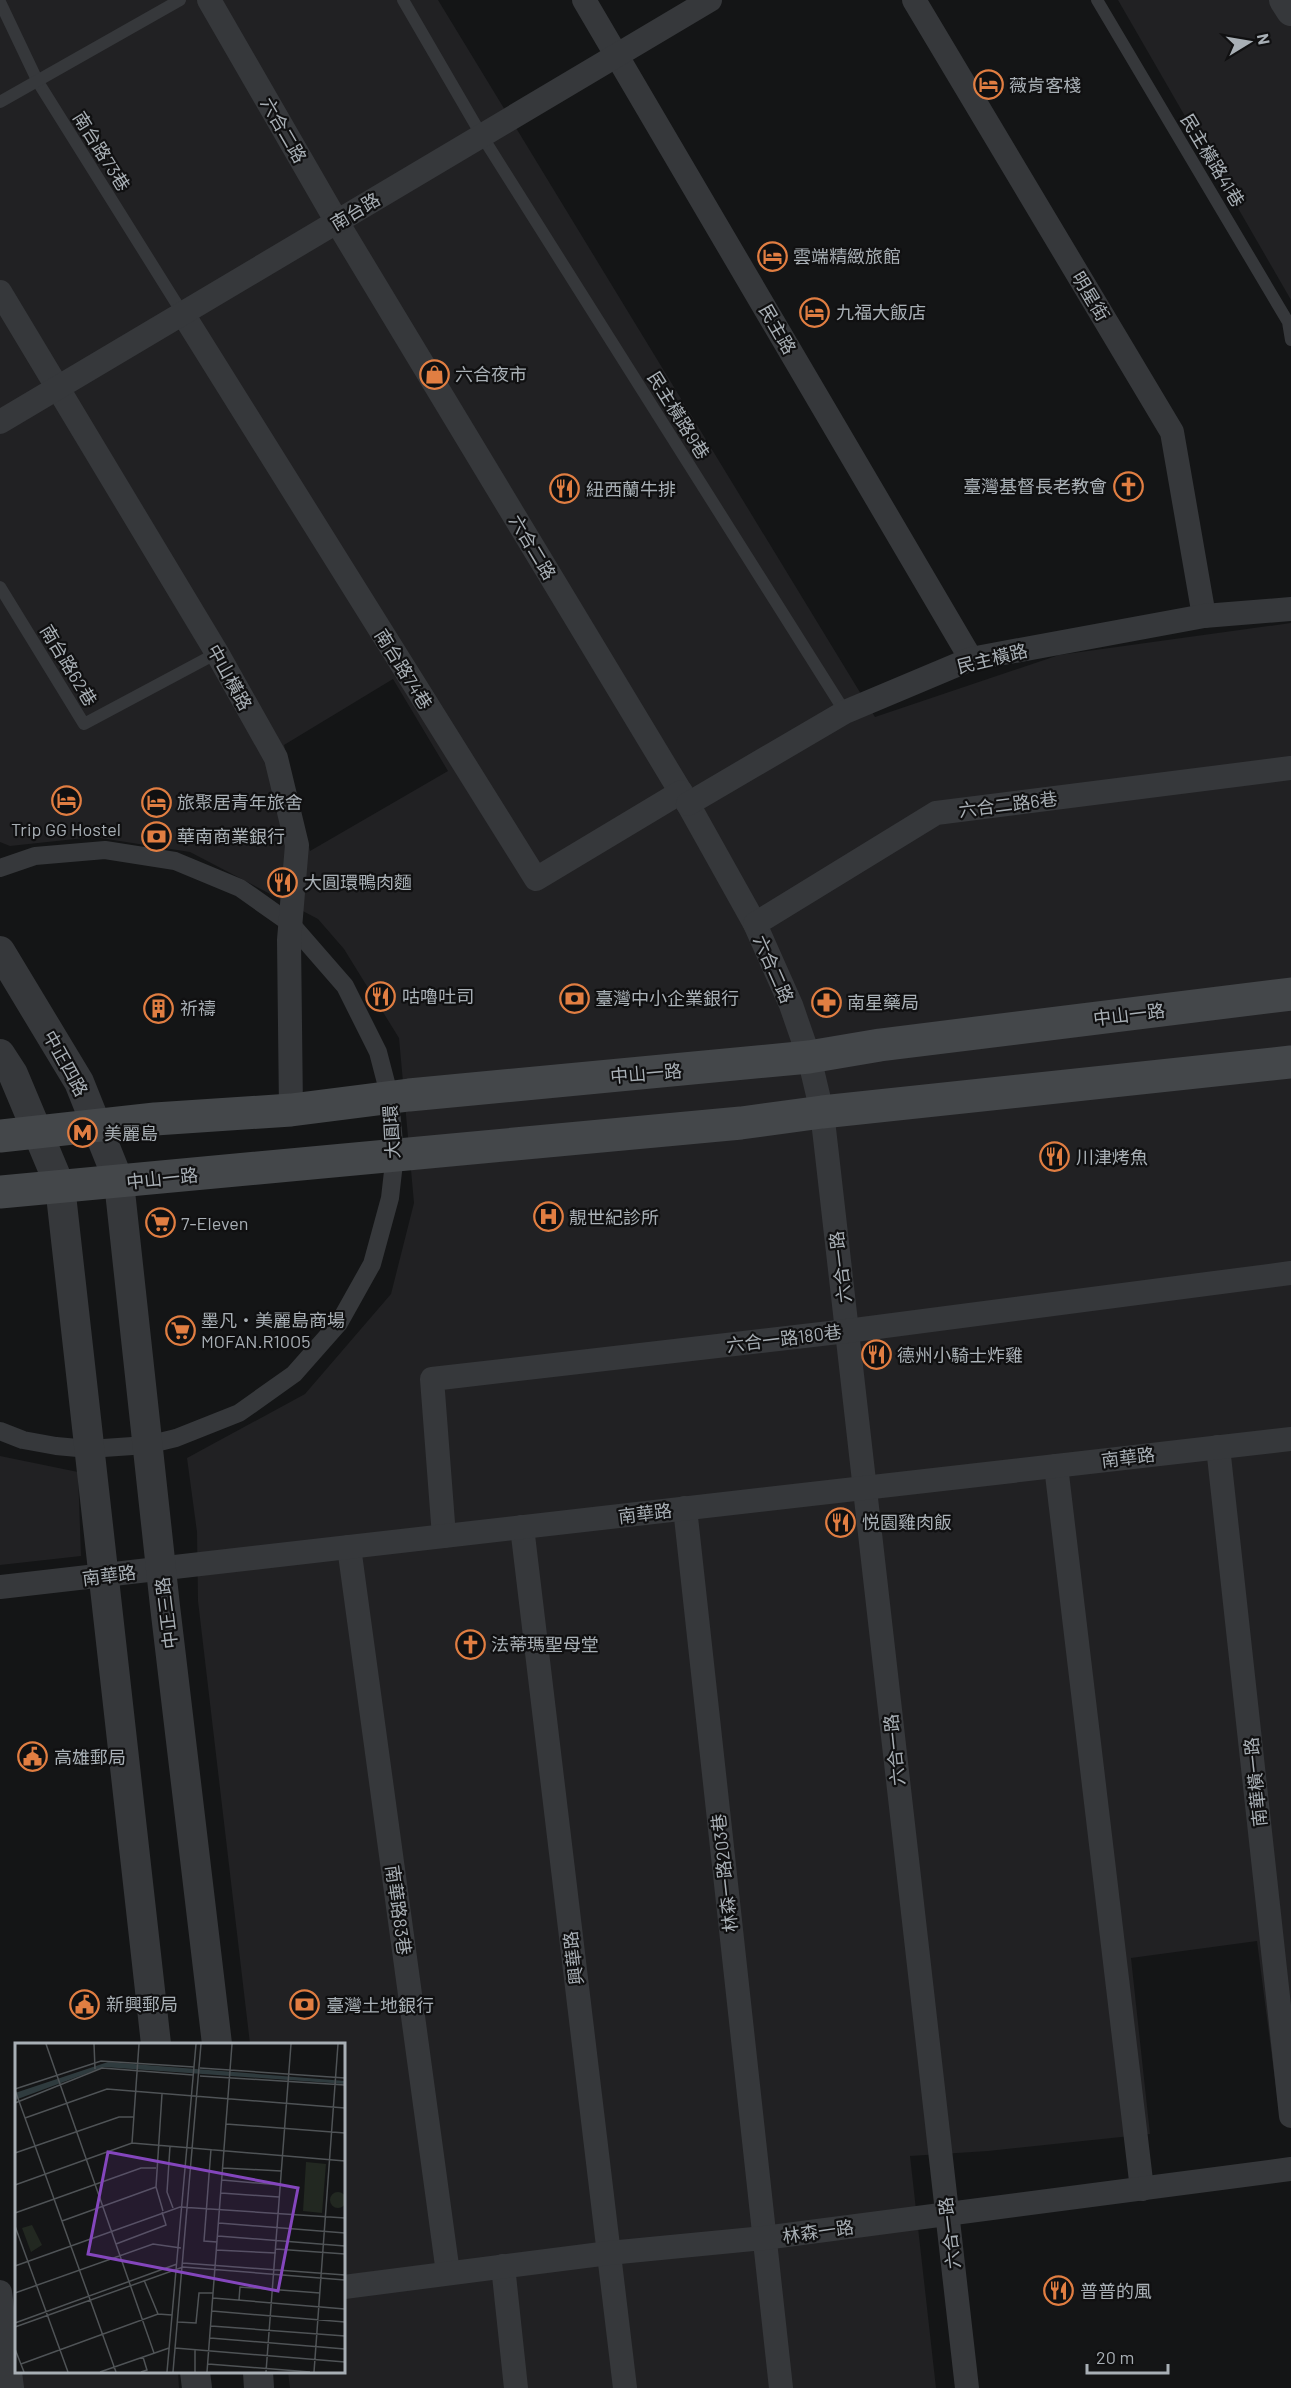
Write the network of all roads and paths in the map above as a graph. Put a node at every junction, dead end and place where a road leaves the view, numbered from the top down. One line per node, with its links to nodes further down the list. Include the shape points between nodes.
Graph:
1 (180, 0): 12 (lane)
2 (209, 0): 15 (street, 六合二路)
3 (403, 0): 14 (lane, 民主橫路9巷)
4 (584, 0): 11 (street, 民主路)
5 (710, 0): 11 (street, 南台路)
6 (914, 0): 23 (street, 明星街, via 1172,432)
7 (1097, 0): 18 (lane, 民主橫路41巷, via 1288,322)
8 (1284, 0): 10 (street)
9 (0, 2): 12 (lane, 南台路73巷)
10 (1291, 11)
11 (618, 55): 14 (street, 南台路); 25 (street, 民主路)
12 (38, 82): 13 (lane); 17 (lane, 南台路73巷)
13 (0, 102)
14 (482, 136): 15 (street, 南台路); 26 (lane, 民主橫路9巷)
15 (337, 222): 17 (street, 南台路); 28 (street, 六合二路)
16 (0, 292): 19 (street, 中山橫路)
17 (183, 314): 19 (street, 南台路); 28 (street, 南台路74巷, via 536,879)
18 (1291, 340)
19 (59, 387): 20 (street, 南台路); 24 (street, 中山橫路)
20 (0, 422)
21 (0, 587): 24 (lane, 南台路62巷, via 84,724)
22 (1291, 609): 23 (street, 民主橫路)
23 (1204, 616): 25 (street, 民主橫路)
24 (217, 653): 30 (street, 中山橫路, via 276,758 297,845)
25 (971, 659): 26 (street, 民主橫路)
26 (845, 712): 28 (street, 民主橫路)
27 (1291, 768): 31 (street, 六合二路6巷, via 936,813)
28 (684, 798): 31 (street, 六合二路)
29 (0, 868): 30 (street, 大圓環, via 35,856 105,850 175,861 240,888)
30 (291, 924): 37 (street, 大圓環, via 345,986 378,1052); 38 (street, 中山橫路)
31 (755, 924): 35 (street, 六合二路)
32 (0, 951): 40 (street, 中正四路, via 79,1082)
33 (1291, 994): 35 (main road, 中山一路)
34 (0, 1054): 41 (street, via 13,1074)
35 (809, 1057): 37 (main road, 中山一路); 39 (street, 六合二路)
36 (1291, 1062): 39 (main road, 中山一路)
37 (390, 1098): 38 (main road, 中山一路); 43 (street, 大圓環)
38 (291, 1110): 40 (main road, 中山一路)
39 (822, 1112): 43 (main road, 中山一路, via 741,1123); 48 (street, 六合一路)
40 (97, 1125): 41 (main road, 中山一路); 44 (street, 中正四路)
41 (37, 1133): 42 (main road, 中山一路); 45 (street)
42 (0, 1136)
43 (395, 1154): 44 (main road, 中山一路); 51 (street, 大圓環, via 390,1198 372,1264 339,1323 294,1374 239,1413)
44 (119, 1182): 45 (main road, 中山一路); 51 (street, 中正三路)
45 (60, 1186): 46 (main road, 中山一路); 53 (street)
46 (0, 1192)
47 (1291, 1273): 48 (street, 六合一路180巷)
48 (847, 1331): 55 (street, 六合一路); 58 (street, 六合一路180巷, via 432,1379)
49 (0, 1431): 53 (street, 大圓環, via 23,1440)
50 (1291, 1439): 52 (street, 南華路)
51 (147, 1445): 53 (street, 大圓環); 60 (street, 中正三路)
52 (1218, 1447): 54 (street, 南華路); 65 (street, 南華橫一路)
53 (89, 1449): 61 (street)
54 (1056, 1466): 55 (street, 南華路); 67 (street)
55 (865, 1488): 56 (street, 南華路); 68 (street, 六合一路)
56 (685, 1508): 57 (street, 南華路); 69 (street, 林森一路203巷)
57 (522, 1527): 58 (street, 南華路); 70 (street, 興華路)
58 (444, 1536): 59 (street, 南華路)
59 (349, 1547): 60 (street, 南華路); 72 (street, 南華路83巷)
60 (161, 1569): 61 (street, 南華路); 64 (street, 中正三路)
61 (104, 1575): 62 (street, 南華路); 63 (street)
62 (0, 1587)
63 (156, 2043)
64 (217, 2043)
65 (1291, 2116)
66 (1291, 2169): 67 (street, 林森一路)
67 (1142, 2189): 68 (street, 林森一路)
68 (947, 2214): 69 (street, 林森一路); 84 (street, 六合一路)
69 (764, 2238): 70 (street, 林森一路); 83 (street, 林森一路203巷)
70 (609, 2253): 71 (street, 林森一路); 82 (street, 興華路)
71 (503, 2266): 72 (street, 林森一路); 81 (street)
72 (448, 2273): 73 (street, 林森一路)
73 (345, 2287)
74 (0, 2292): 75 (street)
75 (7, 2326): 78 (street)
76 (195, 2373): 79 (street)
77 (258, 2373): 80 (street)
78 (12, 2388)
79 (197, 2388)
80 (260, 2388)
81 (516, 2388)
82 (625, 2388)
83 (781, 2388)
84 (967, 2388)

